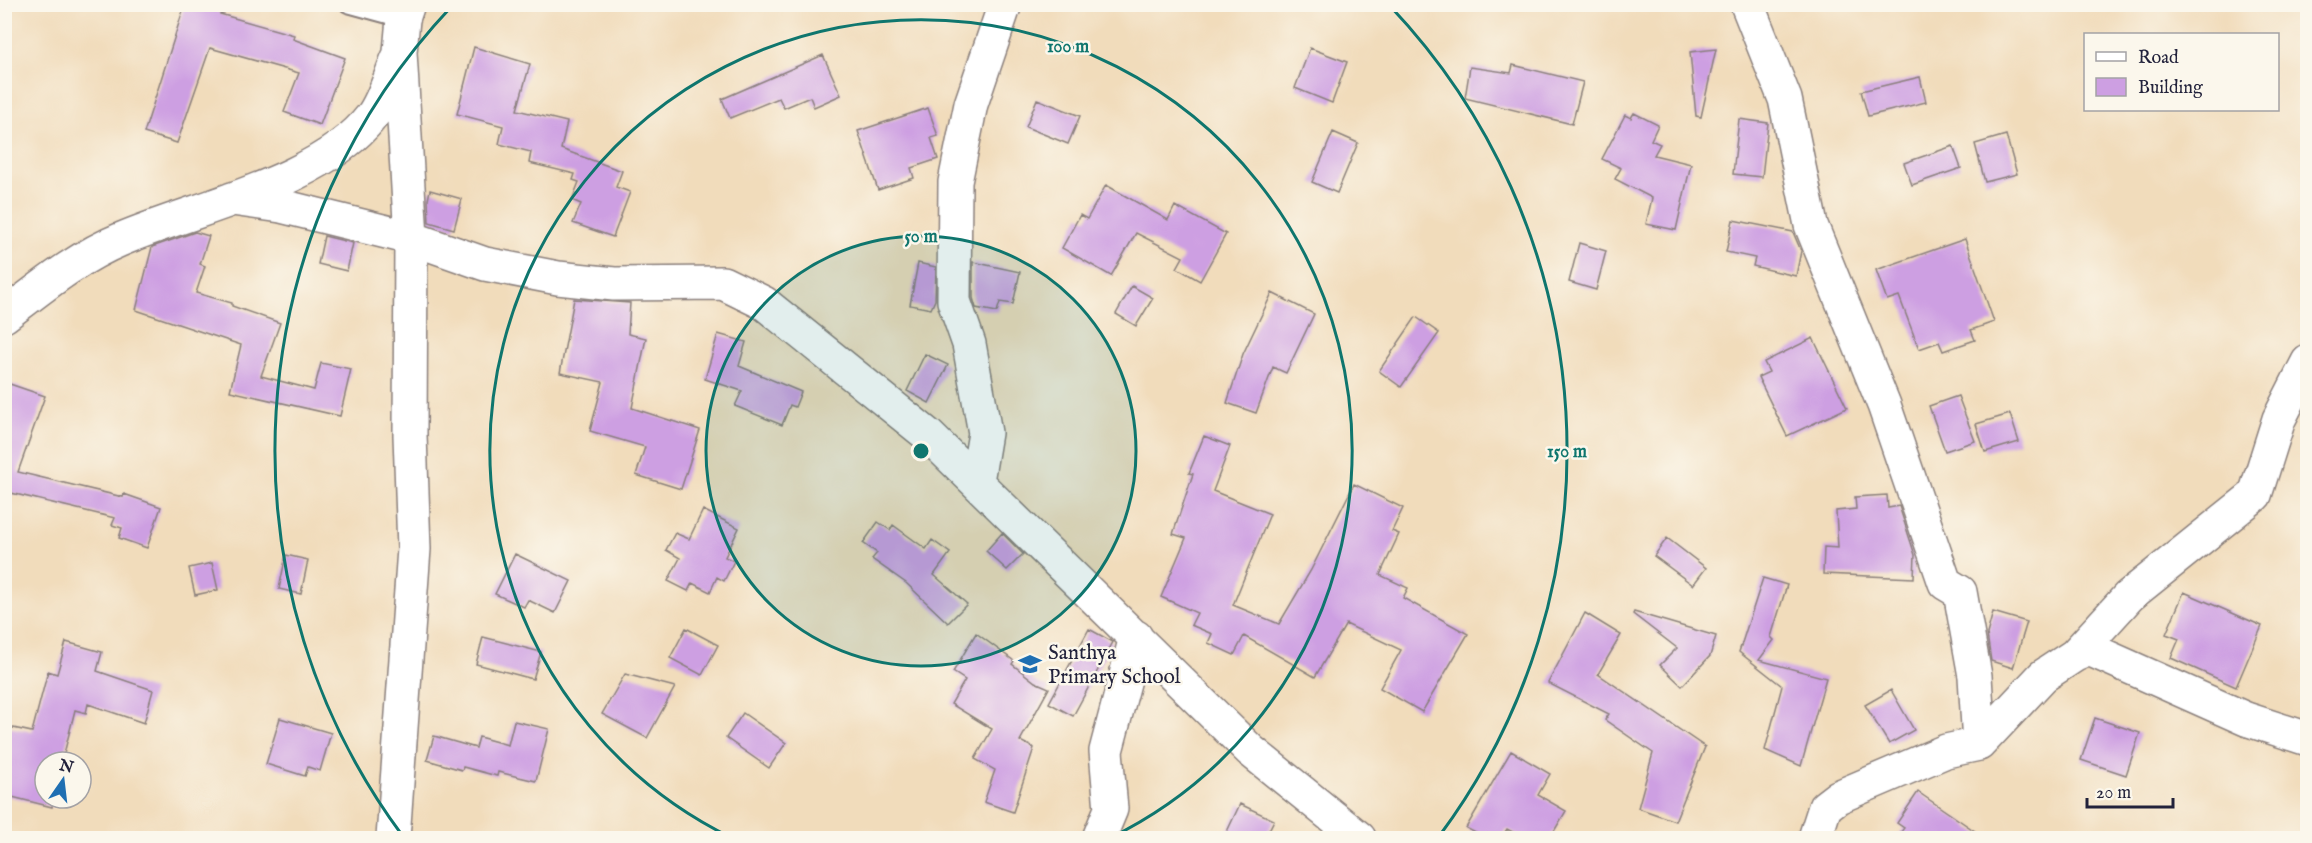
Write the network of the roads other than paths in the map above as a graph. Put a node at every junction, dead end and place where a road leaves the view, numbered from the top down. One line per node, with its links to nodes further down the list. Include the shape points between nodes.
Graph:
1 (348, 4): 4 (lane)
2 (1005, 4): 10 (street, via 971,104 955,182 954,302 969,344 985,433)
3 (1747, 4): 14 (street, via 1785,99 1811,225 1884,405 1945,583 1960,592 1975,676)
4 (405, 12): 5 (street)
5 (400, 52): 6 (street, via 374,115 343,146 313,164); 7 (street)
6 (232, 199): 7 (street, via 281,206); 8 (street, via 121,239 67,268)
7 (411, 238): 10 (street, via 485,264 558,278 614,284 723,283 764,303 928,435); 15 (street, via 414,549)
8 (4, 316)
9 (2307, 362): 12 (street, via 2279,419 2255,495 2129,596)
10 (977, 481): 11 (street)
11 (1136, 637): 16 (street, via 1106,751 1111,809); 17 (street, via 1251,751)
12 (2075, 655): 13 (street, via 2089,649 2246,719); 14 (street, via 2043,676)
13 (2307, 739)
14 (1979, 744): 18 (street, via 1946,751 1838,797 1825,807)
15 (393, 838)
16 (1099, 838)
17 (1359, 838)
18 (1815, 838)

